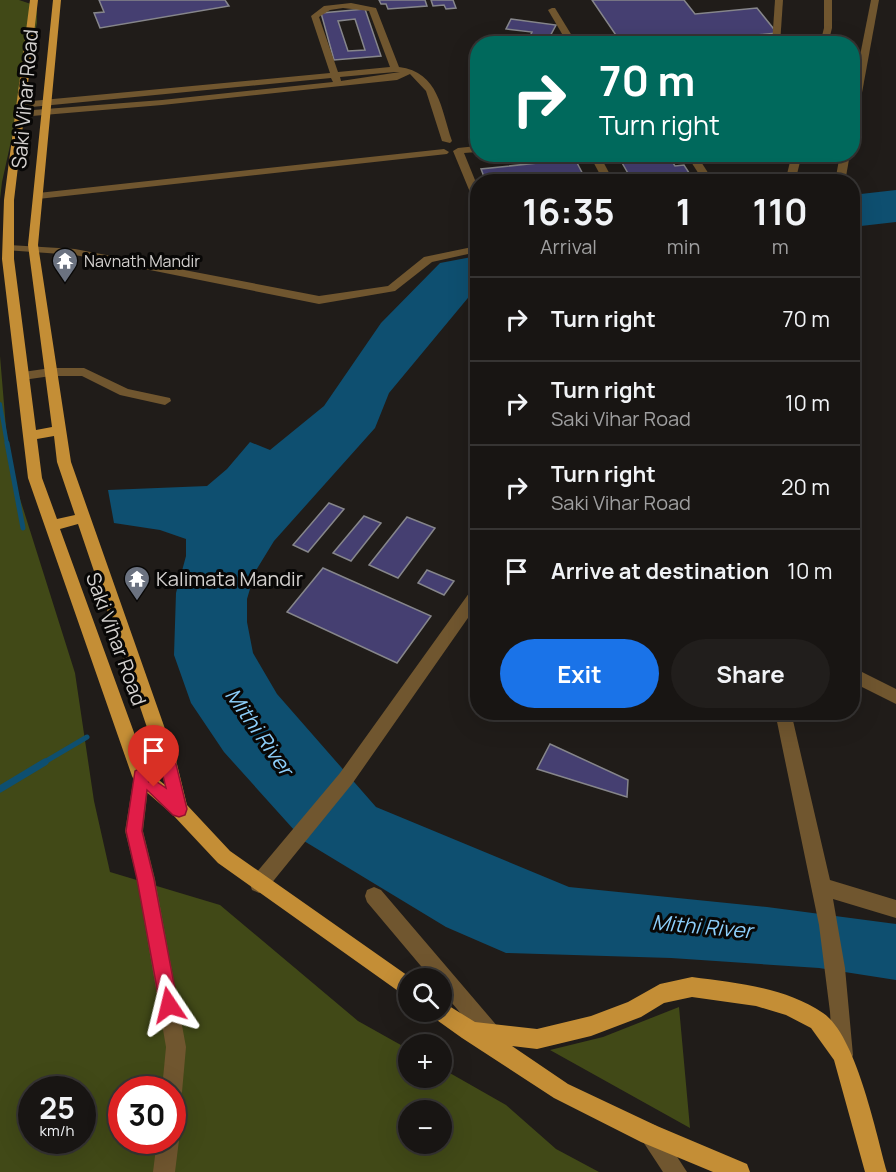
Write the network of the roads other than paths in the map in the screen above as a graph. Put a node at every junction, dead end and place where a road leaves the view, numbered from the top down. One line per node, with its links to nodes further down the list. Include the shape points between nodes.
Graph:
1 (34, 0): 10 (main road, Saki Vihar Road)
2 (57, 0): 9 (main road, Saki Vihar Road)
3 (779, 0): 12 (street)
4 (828, 0): 8 (street)
5 (875, 0): 16 (street)
6 (819, 7): 8 (street)
7 (552, 10): 11 (street)
8 (828, 28): 13 (street)
9 (53, 32): 10 (main road); 21 (main road, Saki Vihar Road)
10 (30, 34): 22 (main road, Saki Vihar Road)
11 (568, 36)
12 (777, 36)
13 (826, 36)
14 (395, 69): 15 (street); 17 (street); 17 (street, via 373,10 361,5 323,9 315,16)
15 (410, 71): 17 (street, via 397,77); 23 (street, via 426,82)
16 (860, 78)
17 (336, 80): 18 (street)
18 (267, 87): 19 (street); 20 (street)
19 (157, 92): 20 (street); 21 (street)
20 (157, 103): 21 (street)
21 (46, 108): 22 (street); 27 (main road, Saki Vihar Road)
22 (21, 110): 28 (main road, Saki Vihar Road, via 9,200)
23 (447, 141)
24 (470, 150): 26 (street, via 459,151)
25 (444, 152): 27 (street)
26 (470, 179)
27 (38, 196): 29 (main road, Saki Vihar Road)
28 (9, 248): 29 (street); 32 (main road, Saki Vihar Road)
29 (34, 249): 30 (street, via 75,252 319,300 391,289 428,259); 31 (main road, Saki Vihar Road)
30 (470, 250)
31 (51, 372): 32 (street); 33 (street, via 84,372 124,392); 34 (main road, Saki Vihar Road)
32 (22, 376): 35 (main road, Saki Vihar Road)
33 (165, 401)
34 (59, 430): 35 (main road); 36 (main road, Saki Vihar Road, via 64,462)
35 (30, 436): 37 (main road, Saki Vihar Road, via 35,478)
36 (83, 518): 37 (main road); 42 (main road, Saki Vihar Road)
37 (52, 526): 43 (main road, Saki Vihar Road)
38 (470, 603): 45 (street, via 359,762)
39 (860, 679): 40 (street)
40 (896, 697)
41 (785, 720): 46 (street)
42 (167, 760): 43 (street); 44 (main road, Saki Vihar Road)
43 (141, 776): 44 (main road, Saki Vihar Road); 54 (street, via 134,831 176,1047)
44 (179, 809): 45 (main road, via 224,857)
45 (259, 884): 49 (main road)
46 (823, 893): 48 (street); 53 (street, via 842,1008)
47 (374, 896): 52 (street)
48 (896, 909)
49 (398, 981)
50 (452, 1019): 51 (main road)
51 (469, 1031): 52 (main road); 55 (main road, via 561,1091)
52 (491, 1034): 53 (main road, via 537,1039 591,1026 634,1010 660,994 692,987 756,996 789,1006 818,1021)
53 (843, 1055): 60 (main road)
54 (173, 1076)
55 (649, 1134): 58 (street); 59 (main road)
56 (166, 1154): 57 (street)
57 (164, 1172)
58 (676, 1172)
59 (739, 1172)
60 (876, 1172)

